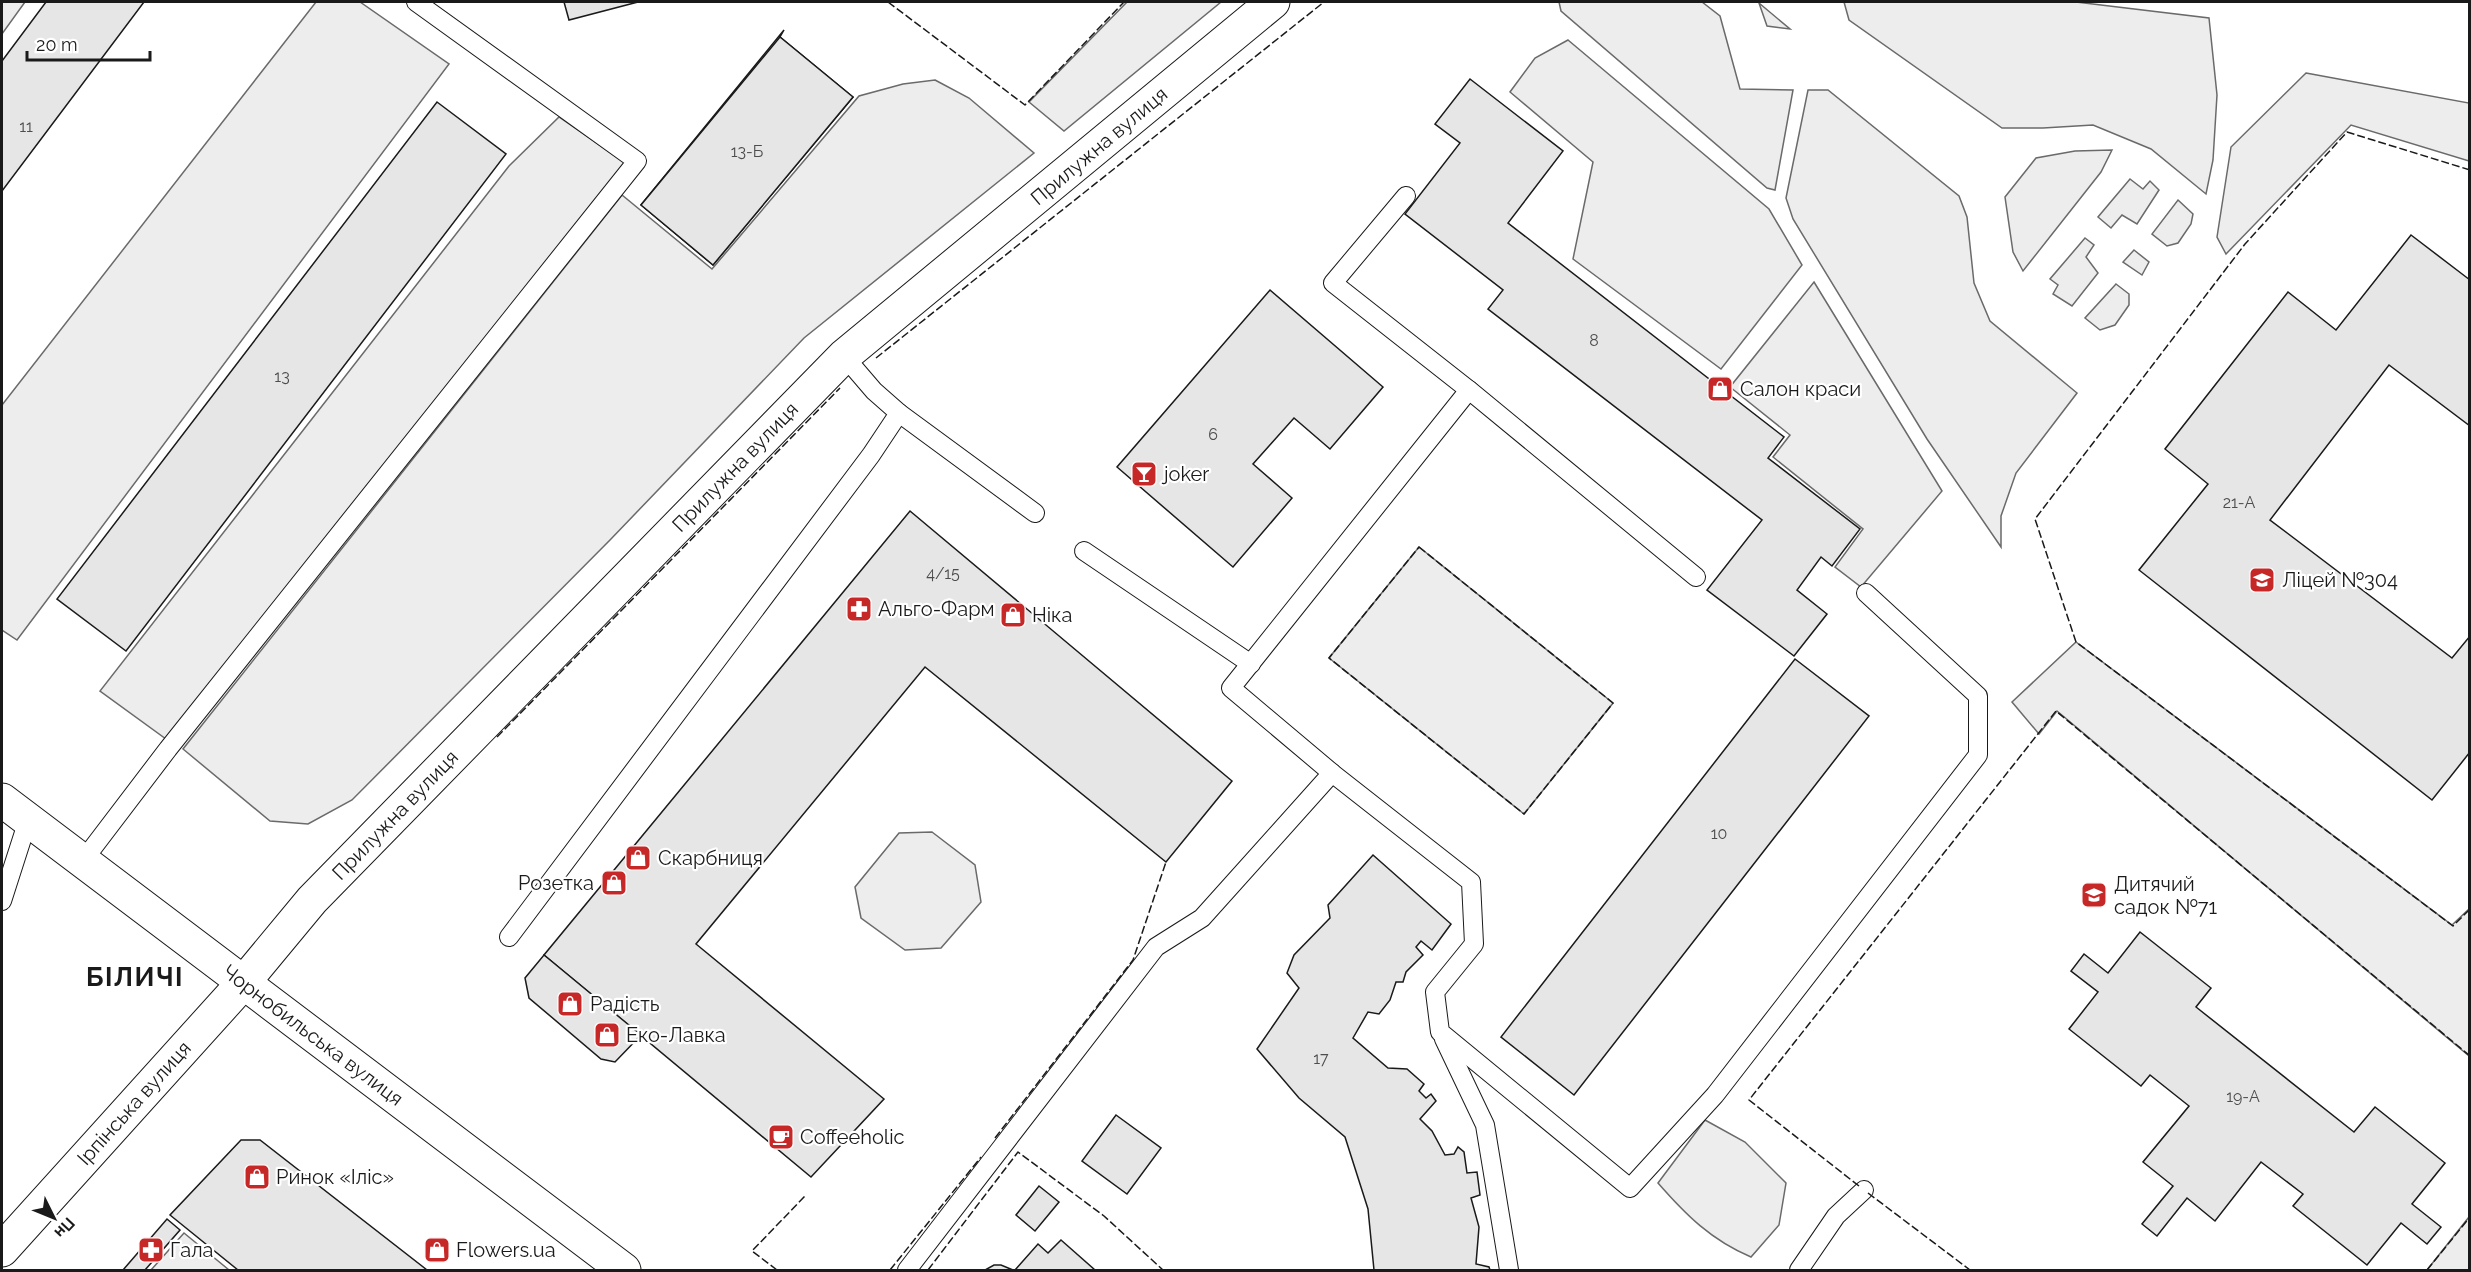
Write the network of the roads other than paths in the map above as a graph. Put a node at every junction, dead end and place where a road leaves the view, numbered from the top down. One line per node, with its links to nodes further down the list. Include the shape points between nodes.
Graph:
1 (416, 2): 15 (lane, via 637,161 168,748)
2 (1273, 2): 4 (street, Прилужна вулиця)
3 (1406, 196): 5 (lane, via 1333,283)
4 (844, 356): 6 (lane); 18 (street, Прилужна вулиця, via 312,900)
5 (1469, 390): 9 (lane); 11 (lane)
6 (899, 413): 7 (lane); 17 (lane)
7 (1035, 513)
8 (1084, 551): 11 (lane)
9 (1696, 577)
10 (1866, 592): 19 (lane, via 1978,696 1978,755 1715,1095 1630,1188)
11 (1251, 664): 12 (lane, via 1231,688)
12 (1332, 773): 19 (lane, via 1471,882 1474,944 1435,992); 23 (lane, via 1202,918 1156,947)
13 (2, 800): 14 (street, Чорнобильська вулиця)
14 (28, 819): 15 (street, Чорнобильська вулиця); 16 (lane)
15 (82, 862): 18 (street, Чорнобильська вулиця)
16 (2, 901)
17 (509, 937)
18 (244, 982): 21 (street, Ірпінська вулиця); 22 (street, Чорнобильська вулиця)
19 (1440, 1032): 24 (lane, via 1485,1125)
20 (1863, 1190): 25 (lane, via 1836,1216)
21 (2, 1250)
22 (624, 1270)
23 (907, 1270)
24 (1509, 1270)
25 (1799, 1270)

